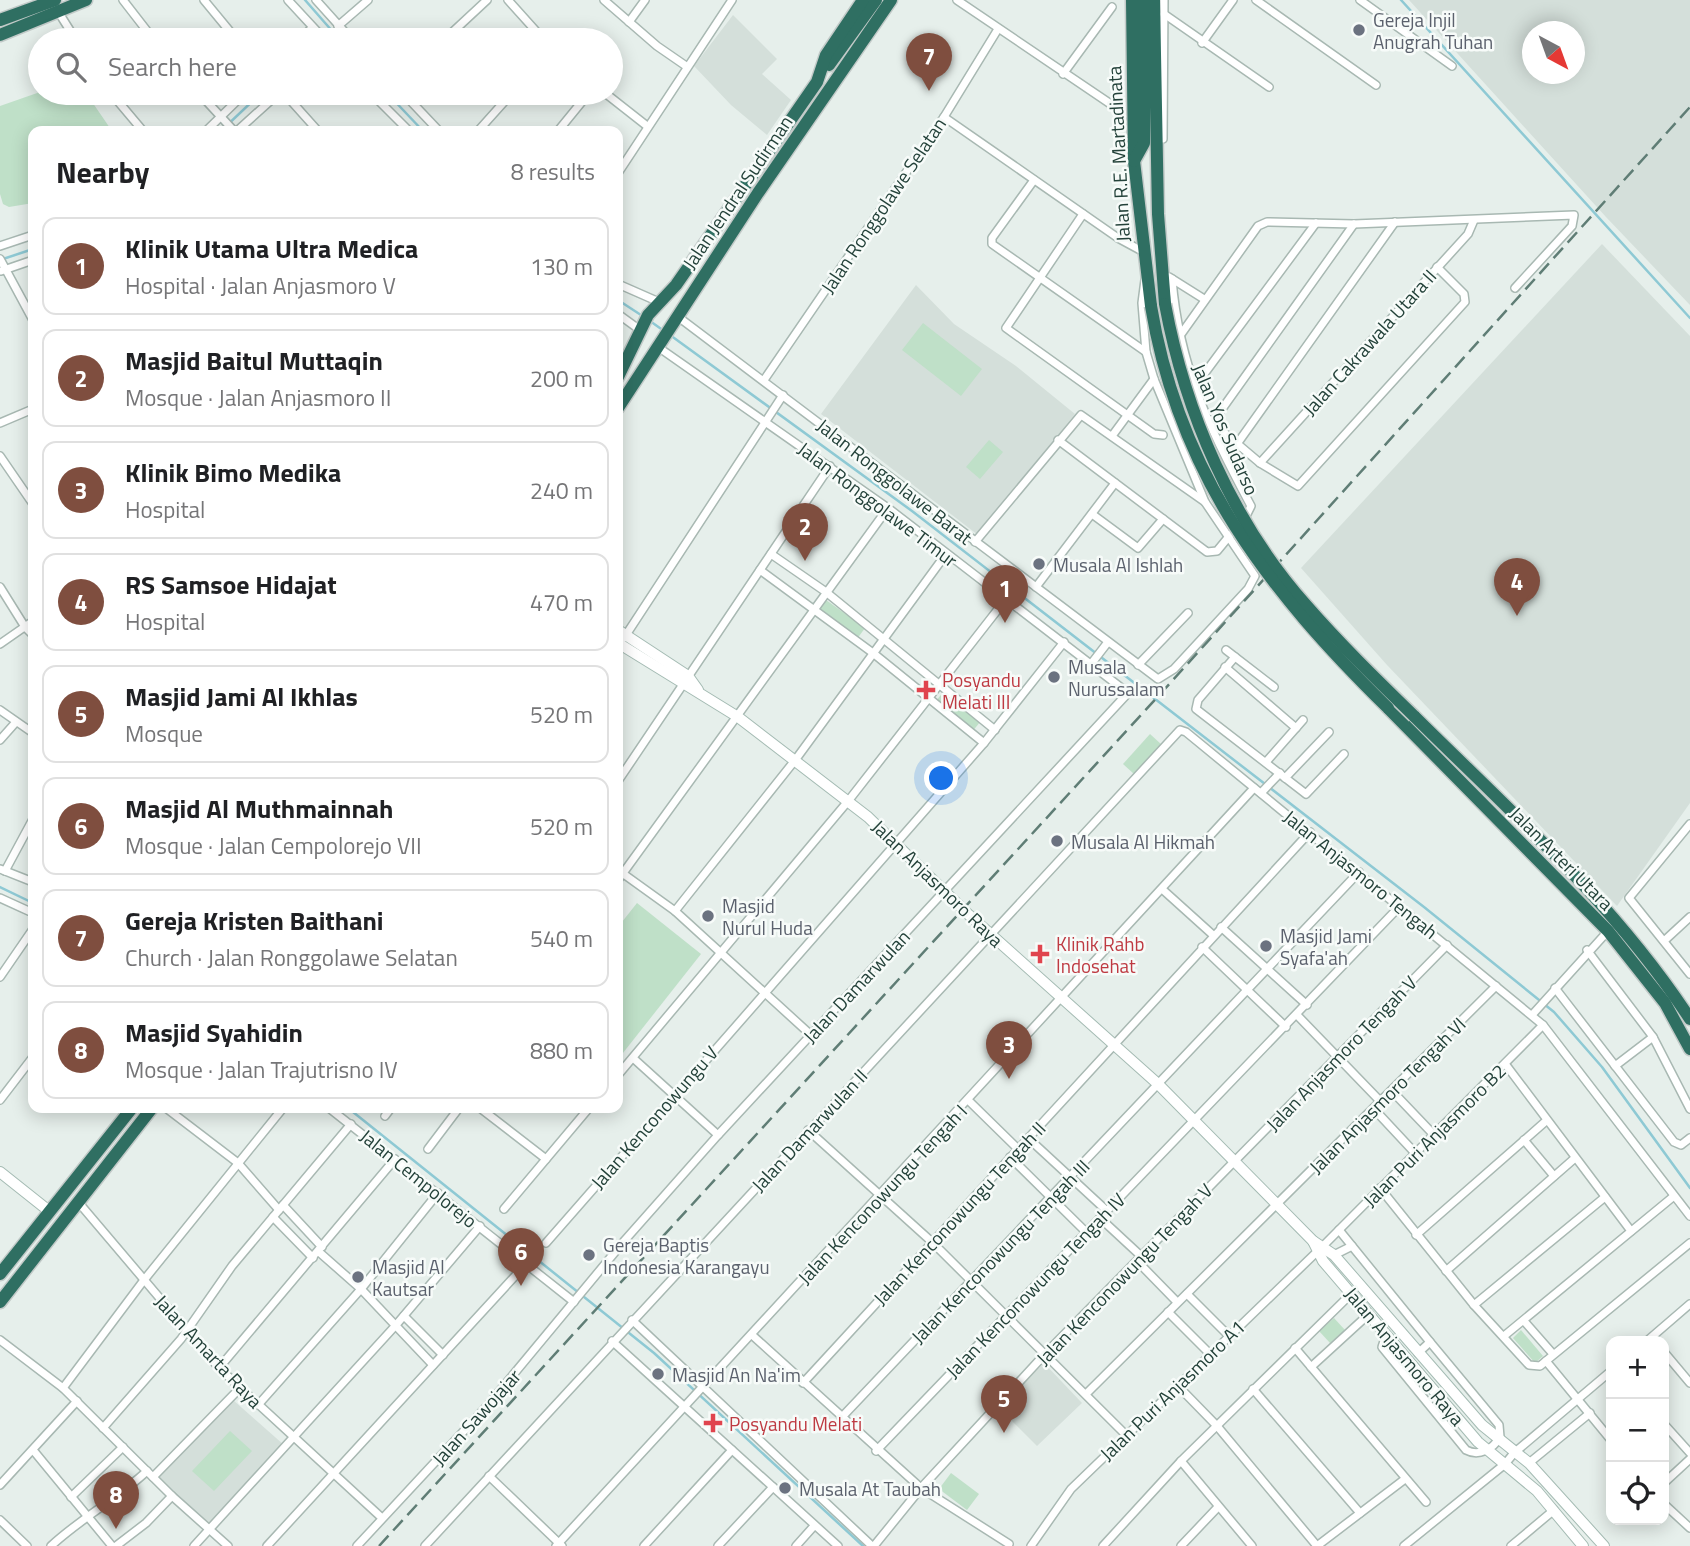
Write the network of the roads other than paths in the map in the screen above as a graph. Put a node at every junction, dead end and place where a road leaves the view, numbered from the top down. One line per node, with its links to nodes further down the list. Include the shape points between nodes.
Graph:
1 (86, 0): 25 (highway)
2 (123, 0): 31 (street)
3 (205, 0): 32 (street)
4 (288, 0): 33 (street)
5 (316, 0): 29 (street)
6 (368, 0): 29 (street)
7 (486, 0): 34 (street)
8 (508, 0): 35 (street)
9 (604, 0): 28 (street)
10 (645, 0): 28 (street)
11 (732, 0): 39 (street)
12 (863, 0): 42 (highway, Jalan Jendral Sudirman, via 826,55)
13 (876, 0): 42 (highway)
14 (891, 0): 94 (highway, Jalan Jendral Sudirman)
15 (957, 0): 36 (street)
16 (1132, 0): 68 (highway, Jalan R.E. Martadinata)
17 (1144, 0): 68 (highway, via 1144,124 1142,151)
18 (1154, 0): 71 (highway, Jalan R.E. Martadinata)
19 (1164, 0): 26 (street)
20 (1233, 0): 38 (street)
21 (1256, 0): 43 (street)
22 (1360, 0): 40 (street)
23 (51, 1): 27 (highway)
24 (1112, 7): 41 (street)
25 (60, 13): 30 (street); 37 (highway)
26 (1164, 14): 38 (street); 71 (street, via 1163,169)
27 (0, 20)
28 (629, 22): 39 (street)
29 (338, 26)
30 (69, 28)
31 (145, 28)
32 (227, 28)
33 (312, 28)
34 (457, 28)
35 (533, 28)
36 (998, 29): 41 (street); 57 (street, Jalan Ronggolawe Selatan)
37 (0, 35)
38 (1202, 43): 44 (street)
39 (686, 66): 67 (street)
40 (1452, 66)
41 (1063, 74): 55 (street)
42 (817, 82): 89 (highway, Jalan Jendral Sudirman, via 676,285)
43 (1376, 85)
44 (1269, 87)
45 (121, 105): 58 (street)
46 (210, 105): 56 (street)
47 (233, 105): 56 (street)
48 (265, 105): 61 (street)
49 (295, 105): 62 (street)
50 (383, 105): 63 (street)
51 (414, 105): 64 (street)
52 (501, 105): 65 (street)
53 (579, 105): 66 (street)
54 (620, 105): 67 (street)
55 (1118, 109)
56 (221, 117): 59 (street); 60 (street)
57 (944, 117): 70 (street); 101 (street, Jalan Ronggolawe Selatan)
58 (139, 126)
59 (211, 126)
60 (230, 126)
61 (241, 126)
62 (314, 126)
63 (404, 126)
64 (434, 126)
65 (482, 126)
66 (562, 126)
67 (647, 126): 69 (street)
68 (1134, 161): 79 (highway, Jalan R.E. Martadinata)
69 (623, 165)
70 (1034, 180): 72 (street); 85 (street, via 992,242)
71 (1157, 185): 83 (highway, Jalan R.E. Martadinata)
72 (1083, 214): 79 (street); 85 (street)
73 (1474, 220): 74 (street); 82 (street, Jalan Cakrawala Utara II, via 1468,234); 87 (street, via 1574,215 1572,226)
74 (1395, 222): 76 (street); 113 (street)
75 (1316, 223): 76 (street); 88 (street, via 1267,222 1258,226); 102 (street)
76 (1354, 224): 108 (street)
77 (28, 237): 78 (street)
78 (0, 246)
79 (1142, 251): 84 (highway, Jalan R.E. Martadinata)
80 (28, 261): 81 (street)
81 (2, 267): 92 (street)
82 (1437, 267): 115 (street, Jalan Cakrawala Utara II); 115 (street, via 1464,294 1465,302 1298,486)
83 (1166, 275): 88 (street); 90 (highway, Jalan R.E. Martadinata); 96 (street)
84 (1146, 278): 91 (highway, Jalan R.E. Martadinata); 98 (street, via 1142,303)
85 (1040, 279): 98 (street); 106 (street, via 1006,329)
86 (623, 287): 89 (street)
87 (1515, 288)
88 (1204, 299): 96 (street)
89 (657, 304): 95 (highway, Jalan Jendral Sudirman)
90 (1165, 304): 158 (highway, Jalan Yos Sudarso, bridge, via 1178,367 1201,429 1257,539 1305,604)
91 (1151, 306): 155 (highway, Jalan Yos Sudarso, bridge, via 1161,363 1206,474 1233,526 1294,611)
92 (28, 311)
93 (623, 317): 95 (street)
94 (676, 318): 97 (highway, Jalan Jendral Sudirman); 101 (street, Jalan Ronggolawe Barat)
95 (641, 328): 99 (highway, Jalan Jendral Sudirman)
96 (1179, 337): 102 (street)
97 (659, 342): 104 (highway, Jalan Jendral Sudirman); 107 (street, Jalan Ronggolawe Timur)
98 (1146, 352): 100 (street)
99 (623, 369)
100 (1154, 379): 106 (street); 119 (street)
101 (764, 380): 103 (street, Jalan Ronggolawe Barat)
102 (1193, 389): 108 (street)
103 (782, 397): 107 (street); 124 (street, Jalan Ronggolawe Barat)
104 (623, 400)
105 (28, 411): 109 (street)
106 (1127, 415): 110 (street); 111 (street)
107 (767, 419): 116 (street, Jalan Ronggolawe Timur); 137 (street)
108 (1209, 421): 113 (street); 123 (street, via 1251,506)
109 (0, 423)
110 (1163, 435)
111 (1112, 436): 112 (street, via 1084,416 1077,417); 119 (street)
112 (1058, 440): 117 (street); 124 (street)
113 (1237, 444): 115 (street)
114 (0, 456): 118 (street)
115 (1260, 463)
116 (830, 466): 120 (street, Jalan Ronggolawe Timur); 125 (street)
117 (1115, 483): 121 (street); 122 (street)
118 (28, 497)
119 (1205, 502): 123 (street)
120 (888, 508): 126 (street, Jalan Ronggolawe Timur); 130 (street)
121 (1091, 514): 122 (street, via 1138,548); 129 (street)
122 (1163, 519): 123 (street, via 1210,553)
123 (1230, 536): 148 (street, Jalan Ronggolawe Barat, via 1255,576 1248,589 1174,670 1158,679)
124 (975, 542): 129 (street, Jalan Ronggolawe Barat)
125 (771, 554): 127 (street); 130 (street)
126 (946, 554): 131 (street, Jalan Ronggolawe Timur); 139 (street)
127 (760, 570): 132 (street); 150 (street)
128 (0, 587): 135 (street)
129 (1036, 587): 141 (street, Jalan Ronggolawe Barat)
130 (826, 592): 132 (street); 139 (street)
131 (1006, 599): 140 (street, Jalan Ronggolawe Timur); 151 (street)
132 (814, 609): 145 (street); 157 (street)
133 (1188, 613): 148 (street)
134 (28, 625): 135 (street)
135 (25, 627): 136 (street); 142 (street)
136 (28, 630)
137 (623, 631)
138 (623, 633): 150 (street, Jalan Anjasmoro Raya)
139 (884, 638): 145 (street); 151 (street)
140 (1065, 642): 147 (street, Jalan Ronggolawe Timur); 163 (street, Jalan Kenconowungu V)
141 (1107, 643): 147 (street); 148 (street, Jalan Ronggolawe Barat)
142 (0, 644)
143 (623, 648): 150 (street, Jalan Anjasmoro Raya)
144 (1226, 650): 146 (street)
145 (873, 653): 154 (street); 169 (street)
146 (1235, 657): 149 (street); 152 (street)
147 (1093, 662): 153 (street, Jalan Ronggolawe Timur)
148 (1138, 665)
149 (1225, 667): 161 (street); 170 (street, via 1196,708)
150 (685, 680): 157 (street, Jalan Anjasmoro Raya); 171 (street)
151 (942, 685): 154 (street); 163 (street)
152 (1274, 687)
153 (1128, 693): 185 (street, Jalan Damarwulan)
154 (929, 699): 167 (street); 174 (street)
155 (1388, 708): 192 (highway, Jalan Arteri Utara)
156 (0, 710): 160 (street)
157 (738, 716): 169 (street, Jalan Anjasmoro Raya); 179 (street)
158 (1414, 716): 212 (highway, Jalan Arteri Utara, via 1624,929)
159 (1303, 720): 161 (street)
160 (16, 722): 162 (street); 166 (street)
161 (1296, 728): 170 (street)
162 (28, 730)
163 (995, 730): 167 (street, Jalan Kenconowungu V)
164 (1177, 732): 173 (street, Jalan Anjasmoro Tengah, via 1186,732); 193 (street, Jalan Damarwulan II)
165 (1329, 732): 172 (street, Jalan Kenconowungu Tengah I)
166 (0, 740)
167 (984, 743): 178 (street, Jalan Kenconowungu V)
168 (1344, 754): 172 (street, via 1307,794)
169 (796, 759): 174 (street, Jalan Anjasmoro Raya); 189 (street)
170 (1266, 762): 172 (street)
171 (623, 773)
172 (1283, 776): 173 (street, Jalan Kenconowungu Tengah I)
173 (1258, 790): 177 (street, Jalan Anjasmoro Tengah); 184 (street, Jalan Kenconowungu Tengah I)
174 (849, 800): 178 (street, Jalan Anjasmoro Raya); 200 (street)
175 (1690, 824): 196 (street, via 1630,896)
176 (28, 828): 180 (street)
177 (1310, 832): 181 (street, Jalan Anjasmoro Tengah); 191 (street, Jalan Kenconowungu Tengah II)
178 (897, 843): 185 (street, Jalan Anjasmoro Raya); 207 (street, Jalan Kenconowungu V)
179 (623, 869)
180 (3, 870): 183 (street)
181 (1359, 872): 187 (street, Jalan Anjasmoro Tengah); 201 (street, Jalan Kenconowungu Tengah III)
182 (623, 877): 189 (street)
183 (28, 880)
184 (1162, 889): 194 (street); 208 (street, Jalan Kenconowungu Tengah I)
185 (944, 890): 193 (street, Jalan Anjasmoro Raya); 215 (street, Jalan Damarwulan)
186 (0, 898): 188 (street)
187 (1400, 906): 197 (street, Jalan Anjasmoro Tengah); 209 (street, Jalan Kenconowungu Tengah IV)
188 (28, 911)
189 (675, 911): 200 (street)
190 (1690, 917): 196 (street)
191 (1221, 927): 194 (street, Jalan Kenconowungu Tengah II); 201 (street)
192 (1608, 931): 199 (street); 218 (highway, Jalan Arteri Utara, via 1665,1003)
193 (990, 934): 208 (street, Jalan Anjasmoro Raya); 246 (street, Jalan Damarwulan II)
194 (1213, 935): 198 (street, Jalan Kenconowungu Tengah II)
195 (28, 936): 203 (street)
196 (1664, 941): 202 (street)
197 (1447, 945): 204 (street, Jalan Anjasmoro Tengah); 219 (street, Jalan Anjasmoro Tengah V)
198 (1202, 947): 205 (street); 217 (street, Jalan Kenconowungu Tengah II)
199 (1587, 950): 206 (street); 216 (street)
200 (722, 953): 207 (street); 220 (street)
201 (1266, 970): 205 (street, Jalan Kenconowungu Tengah III); 209 (street)
202 (1690, 975)
203 (0, 976)
204 (1496, 986): 210 (street, Jalan Anjasmoro Tengah); 226 (street, Jalan Anjasmoro Tengah VI)
205 (1248, 989): 214 (street); 225 (street, Jalan Kenconowungu Tengah III)
206 (1553, 990): 210 (street); 223 (street)
207 (765, 992): 215 (street); 227 (street, Jalan Kenconowungu V)
208 (1062, 997): 217 (street, Jalan Anjasmoro Raya); 229 (street, Jalan Kenconowungu Tengah I)
209 (1307, 1005): 211 (street, Jalan Kenconowungu Tengah IV)
210 (1534, 1013): 213 (street, Jalan Anjasmoro Tengah)
211 (1297, 1016): 214 (street, Jalan Kenconowungu Tengah IV); 219 (street)
212 (1690, 1019)
213 (1543, 1025): 222 (street, Jalan Puri Anjasmoro B2); 267 (street, Jalan Anjasmoro Tengah)
214 (1286, 1027): 243 (street, Jalan Kenconowungu Tengah IV)
215 (811, 1035): 247 (street, Jalan Damarwulan)
216 (1653, 1037): 223 (street); 232 (street)
217 (1115, 1044): 225 (street, Jalan Anjasmoro Raya); 249 (street, Jalan Kenconowungu Tengah II)
218 (1690, 1049)
219 (1337, 1057): 230 (street); 259 (street, Jalan Anjasmoro Tengah V)
220 (633, 1058): 224 (street); 227 (street)
221 (28, 1064): 228 (street)
222 (1506, 1065): 244 (street); 248 (street, Jalan Puri Anjasmoro B2)
223 (1615, 1066): 250 (street, via 1674,1142 1681,1144)
224 (623, 1069)
225 (1158, 1084): 243 (street, Jalan Anjasmoro Raya); 263 (street, Jalan Kenconowungu Tengah III)
226 (1392, 1091): 230 (street, Jalan Anjasmoro Tengah VI); 248 (street)
227 (673, 1094): 247 (street); 286 (street, Jalan Kenconowungu V)
228 (0, 1100)
229 (968, 1100): 253 (street); 266 (street, Jalan Kenconowungu Tengah I)
230 (1381, 1102): 231 (street, Jalan Anjasmoro Tengah VI)
231 (1374, 1109): 254 (street); 271 (street, Jalan Anjasmoro Tengah VI)
232 (1690, 1109)
233 (128, 1113): 274 (highway)
234 (148, 1113): 270 (highway)
235 (173, 1113): 260 (street)
236 (279, 1113): 260 (street)
237 (336, 1113): 245 (street, Jalan Cempolorejo)
238 (387, 1113): 242 (street)
239 (455, 1113): 252 (street)
240 (486, 1113): 258 (street)
241 (584, 1113): 258 (street)
242 (385, 1116)
243 (1195, 1120): 259 (street, Jalan Anjasmoro Raya); 275 (street, Jalan Kenconowungu Tengah IV)
244 (1546, 1121): 251 (street); 256 (street)
245 (351, 1124): 257 (street, Jalan Cempolorejo); 272 (street)
246 (808, 1130): 266 (street); 311 (street, Jalan Damarwulan II)
247 (718, 1135): 297 (street, Jalan Damarwulan)
248 (1434, 1135): 254 (street, Jalan Puri Anjasmoro B2)
249 (1028, 1138): 253 (street, Jalan Kenconowungu Tengah II); 263 (street)
250 (1690, 1138)
251 (1524, 1140): 262 (street); 283 (street)
252 (428, 1149)
253 (1017, 1149): 255 (street, Jalan Kenconowungu Tengah II)
254 (1416, 1154): 264 (street, Jalan Puri Anjasmoro B2)
255 (1010, 1157): 268 (street); 284 (street, Jalan Kenconowungu Tengah II)
256 (1575, 1158): 262 (street); 269 (street)
257 (395, 1159): 265 (street, Jalan Cempolorejo); 289 (street)
258 (546, 1159): 273 (street)
259 (1235, 1161): 271 (street, Jalan Anjasmoro Raya); 291 (street, Jalan Kenconowungu Tengah V)
260 (238, 1163): 272 (street); 295 (street)
261 (0, 1172): 274 (street)
262 (1554, 1176): 293 (street)
263 (1069, 1177): 268 (street, Jalan Kenconowungu Tengah III); 275 (street)
264 (1380, 1188): 280 (street, Jalan Puri Anjasmoro B2); 283 (street)
265 (438, 1193): 279 (street, Jalan Cempolorejo); 298 (street)
266 (881, 1195): 284 (street); 315 (street, Jalan Kenconowungu Tengah I)
267 (1674, 1196): 276 (street, Jalan Anjasmoro Tengah); 281 (street)
268 (1050, 1197): 282 (street); 296 (street, Jalan Kenconowungu Tengah III)
269 (1605, 1197): 281 (street); 304 (street)
270 (79, 1203): 295 (street, Jalan Amarta Raya); 302 (highway)
271 (1278, 1204): 288 (street, Jalan Anjasmoro Raya); 300 (street, Jalan Anjasmoro Tengah VI)
272 (281, 1208): 277 (street); 289 (street)
273 (503, 1209)
274 (49, 1211): 294 (highway)
275 (1107, 1211): 278 (street, Jalan Kenconowungu Tengah IV)
276 (1690, 1216)
277 (273, 1217): 289 (street); 314 (street)
278 (1100, 1218): 282 (street, Jalan Kenconowungu Tengah IV); 291 (street)
279 (480, 1226): 292 (street, Jalan Cempolorejo); 308 (street)
280 (1339, 1230): 287 (street); 288 (street, Jalan Puri Anjasmoro B2)
281 (1631, 1231): 310 (street)
282 (1086, 1233): 309 (street, Jalan Kenconowungu Tengah IV)
283 (1416, 1235): 293 (street)
284 (932, 1242): 296 (street); 335 (street, Jalan Kenconowungu Tengah II)
285 (1690, 1242): 326 (street)
286 (546, 1243)
287 (1352, 1246): 290 (street); 322 (street)
288 (1320, 1248): 290 (street, Jalan Anjasmoro Raya); 299 (street, Jalan Anjasmoro Raya); 316 (street, Jalan Puri Anjasmoro A1)
289 (318, 1252): 298 (street); 333 (street)
290 (1334, 1255): 325 (street, Jalan Anjasmoro Raya)
291 (1139, 1258): 303 (street); 327 (street, Jalan Kenconowungu Tengah V)
292 (527, 1263): 301 (street, Jalan Cempolorejo); 328 (street)
293 (1446, 1271): 304 (street)
294 (0, 1274)
295 (145, 1280): 314 (street, Jalan Amarta Raya); 338 (street)
296 (971, 1280): 309 (street); 351 (street, Jalan Kenconowungu Tengah III)
297 (589, 1283): 301 (street, Jalan Sawojajar)
298 (361, 1289): 312 (street); 346 (street)
299 (1352, 1293): 307 (street, Jalan Anjasmoro Raya); 323 (street)
300 (1186, 1294): 303 (street, Jalan Anjasmoro Tengah VI); 316 (street)
301 (575, 1300): 388 (street, Jalan Sawojajar, via 488,1405)
302 (0, 1302)
303 (1177, 1302): 306 (street, Jalan Anjasmoro Tengah VI)
304 (1474, 1305): 317 (street)
305 (1689, 1306): 318 (street)
306 (1168, 1312): 324 (street); 343 (street, Jalan Anjasmoro Tengah VI)
307 (1369, 1314): 332 (street); 341 (street, Jalan Anjasmoro Raya)
308 (404, 1316): 312 (street); 313 (street)
309 (1006, 1316): 327 (street); 364 (street, Jalan Kenconowungu Tengah IV)
310 (1524, 1321): 317 (street); 326 (street)
311 (630, 1322): 321 (street, Jalan Damarwulan II); 340 (street)
312 (396, 1325): 319 (street); 358 (street)
313 (418, 1330): 319 (street); 328 (street)
314 (187, 1332): 333 (street, Jalan Amarta Raya); 353 (street)
315 (752, 1335): 335 (street); 340 (street, Jalan Kenconowungu Tengah I)
316 (1228, 1335): 324 (street, Jalan Puri Anjasmoro A1)
317 (1504, 1336): 330 (street, via 1529,1365)
318 (1655, 1336)
319 (408, 1339): 331 (street)
320 (0, 1340): 338 (street)
321 (612, 1341): 347 (street); 374 (street, Jalan Damarwulan II)
322 (1430, 1342): 325 (street); 360 (street, via 1499,1425)
323 (1295, 1348): 332 (street); 342 (street)
324 (1209, 1353): 337 (street, Jalan Puri Anjasmoro A1)
325 (1418, 1353): 360 (street, Jalan Anjasmoro Raya)
326 (1553, 1353): 330 (street)
327 (1045, 1354): 343 (street); 379 (street, Jalan Kenconowungu Tengah V)
328 (443, 1355): 331 (street)
329 (1669, 1358): 336 (street)
330 (1546, 1361): 344 (street)
331 (433, 1365): 373 (street)
332 (1311, 1367): 376 (street)
333 (219, 1368): 339 (street, Jalan Amarta Raya)
334 (1606, 1375): 344 (street)
335 (803, 1383): 351 (street)
336 (1690, 1383)
337 (1177, 1385): 352 (street); 357 (street, Jalan Puri Anjasmoro A1)
338 (64, 1388): 345 (street)
339 (240, 1388): 346 (street, Jalan Amarta Raya); 372 (street)
340 (703, 1388): 347 (street, Jalan Kenconowungu Tengah I); 407 (street)
341 (1424, 1388): 348 (street, Jalan Anjasmoro Raya); 350 (street)
342 (1253, 1389): 352 (street); 386 (street)
343 (1086, 1394): 357 (street)
344 (1578, 1399): 349 (street); 366 (street)
345 (77, 1401): 353 (street); 362 (street)
346 (258, 1405): 358 (street, Jalan Amarta Raya)
347 (684, 1406): 363 (street); 394 (street, Jalan Kenconowungu Tengah I)
348 (1450, 1409): 350 (street); 355 (street, Jalan Anjasmoro Raya)
349 (1590, 1413): 356 (street); 370 (street)
350 (1440, 1417): 359 (street)
351 (841, 1418): 364 (street)
352 (1217, 1426): 369 (street); 412 (street)
353 (103, 1428): 361 (street)
354 (1669, 1430): 367 (street)
355 (1470, 1433): 359 (street); 365 (street, Jalan Anjasmoro Raya)
356 (1606, 1434)
357 (1126, 1435): 408 (street, Jalan Puri Anjasmoro A1, via 1071,1489)
358 (293, 1436): 373 (street, Jalan Amarta Raya); 392 (street)
359 (1460, 1441): 365 (street, via 1471,1453)
360 (1498, 1441): 365 (street); 366 (street, Jalan Anjasmoro Raya)
361 (123, 1447): 372 (street); 381 (street)
362 (33, 1450): 377 (street); 381 (street)
363 (732, 1450): 378 (street); 403 (street)
364 (876, 1451): 379 (street)
365 (1487, 1451): 371 (street, Jalan Anjasmoro Raya)
366 (1514, 1452): 370 (street, Jalan Anjasmoro Raya); 371 (street)
367 (1690, 1453)
368 (1690, 1459): 375 (street)
369 (1181, 1461): 383 (street); 409 (street)
370 (1529, 1463): 416 (street, Jalan Anjasmoro Raya)
371 (1505, 1464): 385 (street, Jalan Anjasmoro Raya); 413 (street)
372 (150, 1474): 380 (street); 387 (street)
373 (335, 1475): 388 (street, Jalan Amarta Raya); 400 (street)
374 (489, 1476): 394 (street); 402 (street, Jalan Damarwulan II)
375 (1669, 1478)
376 (1405, 1479): 382 (street); 386 (street)
377 (0, 1485)
378 (773, 1487): 390 (street); 404 (street)
379 (921, 1489): 393 (street); 407 (street, Jalan Kenconowungu Tengah V)
380 (172, 1496): 392 (street); 397 (street)
381 (71, 1497): 387 (street)
382 (1426, 1502)
383 (1219, 1507): 410 (street); 411 (street)
384 (1669, 1509): 391 (street)
385 (1554, 1510): 414 (street); 415 (street, Jalan Anjasmoro Raya)
386 (1360, 1513): 412 (street)
387 (87, 1517): 396 (street); 397 (street)
388 (382, 1518): 401 (street, Jalan Sawojajar)
389 (0, 1520): 395 (street)
390 (814, 1525): 405 (street); 406 (street)
391 (1690, 1528)
392 (209, 1531): 398 (street); 399 (street)
393 (1009, 1544)
394 (559, 1545)
395 (27, 1546)
396 (51, 1546)
397 (114, 1546)
398 (194, 1546)
399 (228, 1546)
400 (267, 1546)
401 (356, 1546)
402 (425, 1546)
403 (644, 1546)
404 (718, 1546)
405 (796, 1546)
406 (838, 1546)
407 (873, 1546)
408 (1031, 1546)
409 (1103, 1546)
410 (1181, 1546)
411 (1252, 1546)
412 (1317, 1546)
413 (1404, 1546)
414 (1511, 1546)
415 (1583, 1546)
416 (1604, 1546)

